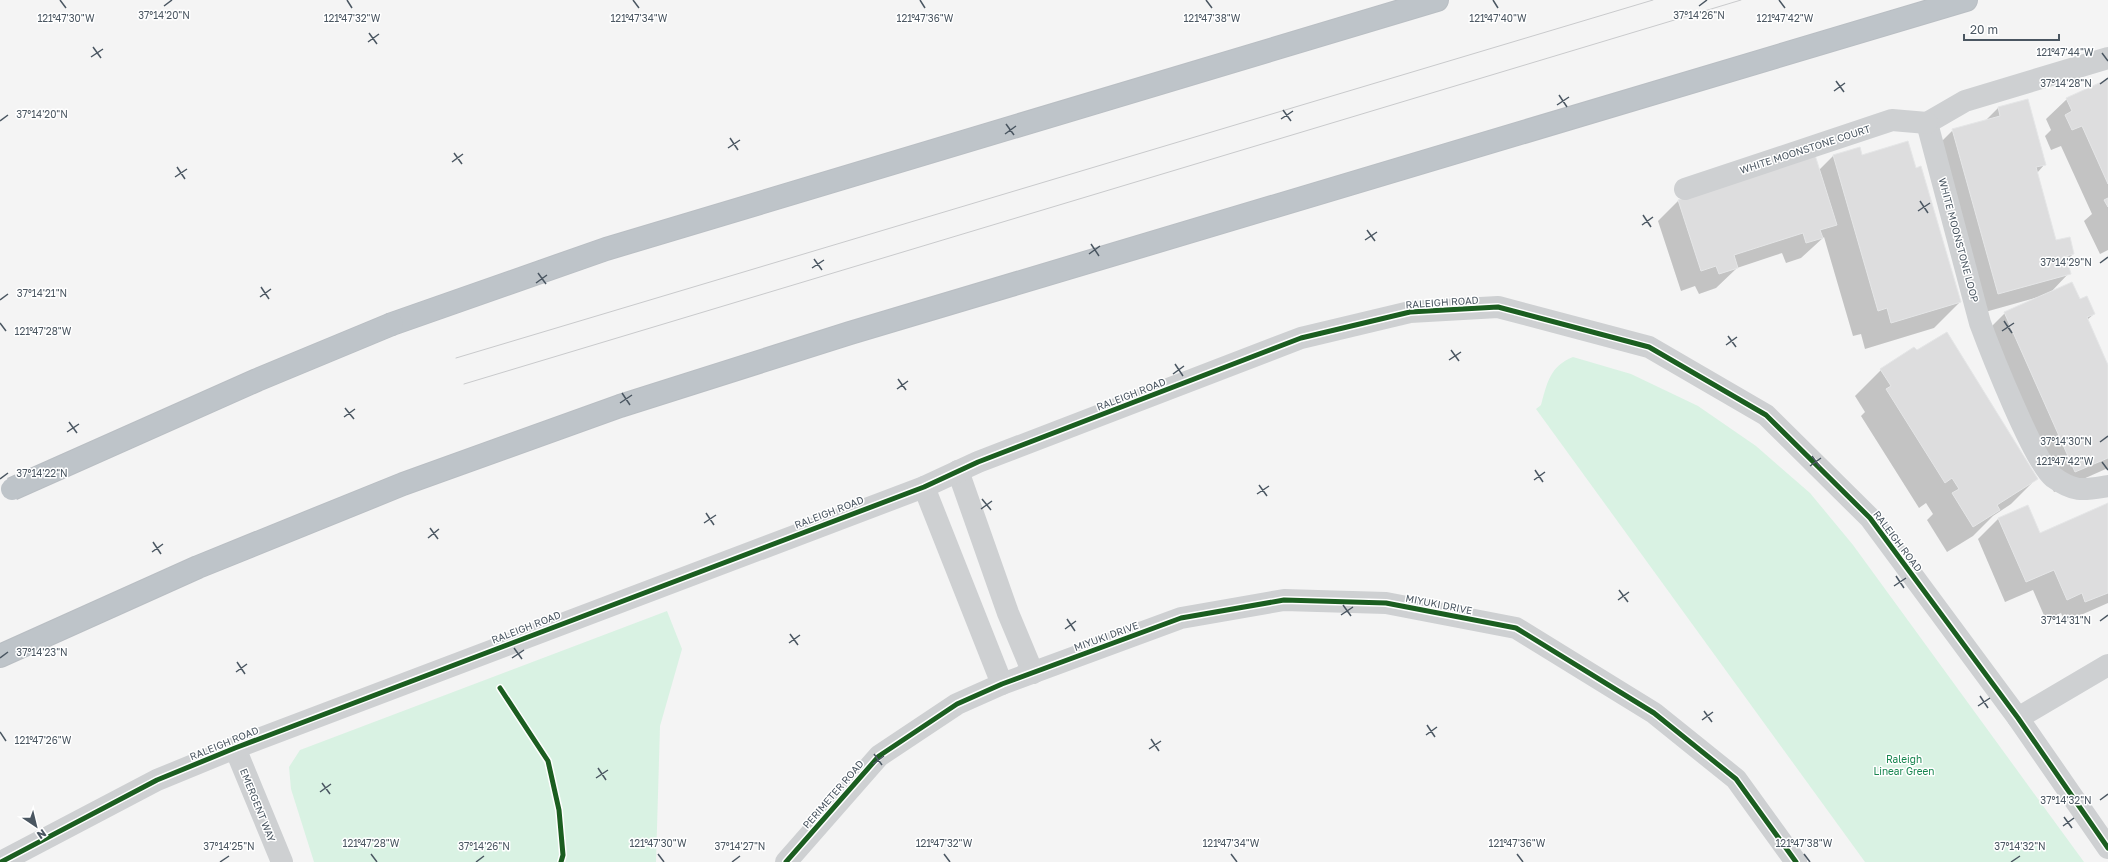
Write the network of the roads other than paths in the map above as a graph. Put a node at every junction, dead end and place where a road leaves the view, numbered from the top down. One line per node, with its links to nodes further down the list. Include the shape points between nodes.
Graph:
1 (1437, 0): 9 (highway, bridge, via 614,247 392,324 257,380)
2 (1966, 0): 10 (highway, via 858,331 620,406 403,484 198,567)
3 (2108, 58): 4 (street, via 1965,101)
4 (1927, 123): 5 (street, WHITE MOONSTONE COURT, via 1892,120); 7 (street, WHITE MOONSTONE LOOP, via 1980,323 2037,454 2052,476 2073,488 2082,491)
5 (1685, 189)
6 (958, 471): 8 (street, RALEIGH ROAD); 12 (street, via 1008,613); 14 (street, RALEIGH ROAD, via 1301,338 1410,312 1498,307 1649,347 1766,415 1870,518)
7 (2108, 486)
8 (924, 487): 13 (street); 15 (street, RALEIGH ROAD)
9 (6, 492)
10 (0, 656)
11 (2108, 665): 14 (street)
12 (1033, 673): 13 (street, MIYUKI DRIVE); 20 (street, MIYUKI DRIVE, via 1182,618 1284,600 1386,603 1516,628 1654,713 1736,779)
13 (1002, 684): 19 (street, PERIMETER ROAD, via 957,704 879,756)
14 (2018, 718): 16 (street, RALEIGH ROAD)
15 (235, 748): 17 (street, RALEIGH ROAD, via 157,780); 18 (street, EMERGENT WAY)
16 (2108, 848)
17 (1, 862)
18 (282, 862)
19 (786, 862)
20 (1796, 862)

